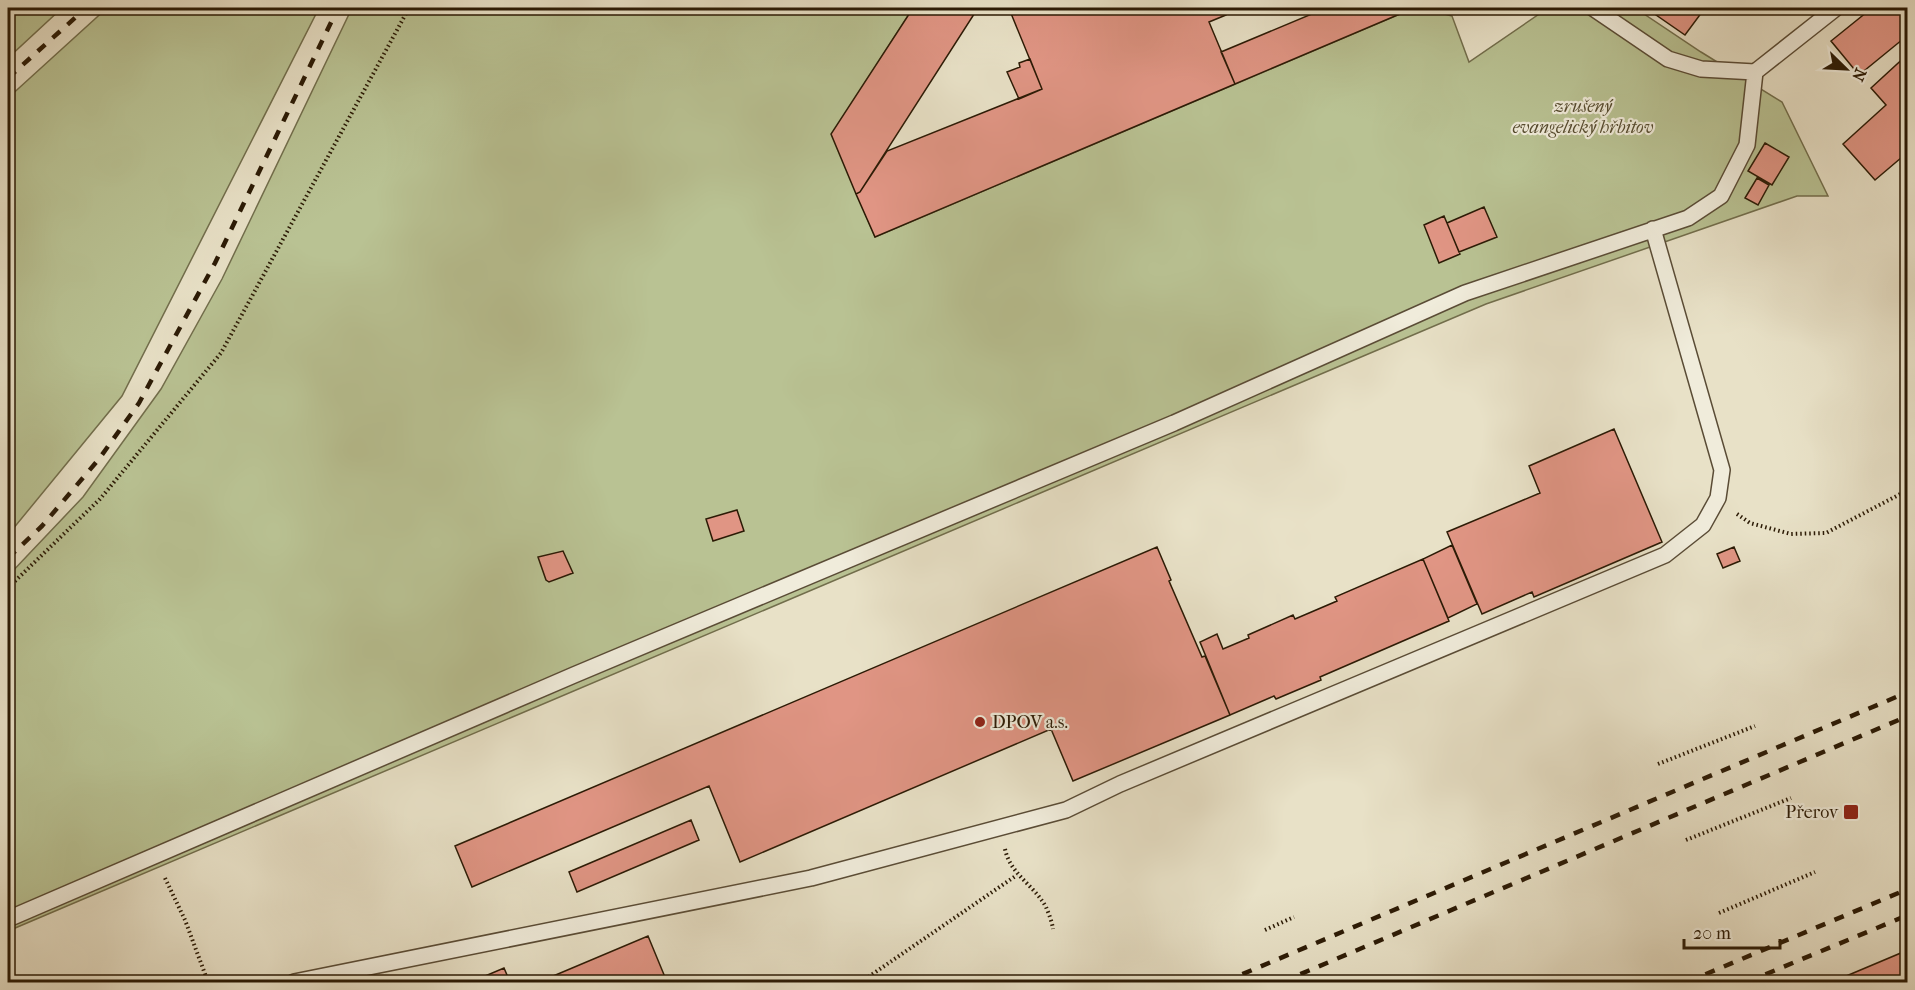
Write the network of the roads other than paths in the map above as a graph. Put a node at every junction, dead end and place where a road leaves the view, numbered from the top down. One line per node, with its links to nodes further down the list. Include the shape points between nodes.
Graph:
1 (1593, 8): 3 (lane, via 1668,59 1701,69)
2 (1836, 8): 3 (lane)
3 (1755, 72): 4 (lane, via 1747,145 1721,196 1688,218)
4 (1653, 229): 5 (lane, via 1465,293 1174,423); 6 (lane, via 1722,470 1718,498 1703,525 1665,555 1066,810 811,878)
5 (8, 919)
6 (294, 982)

